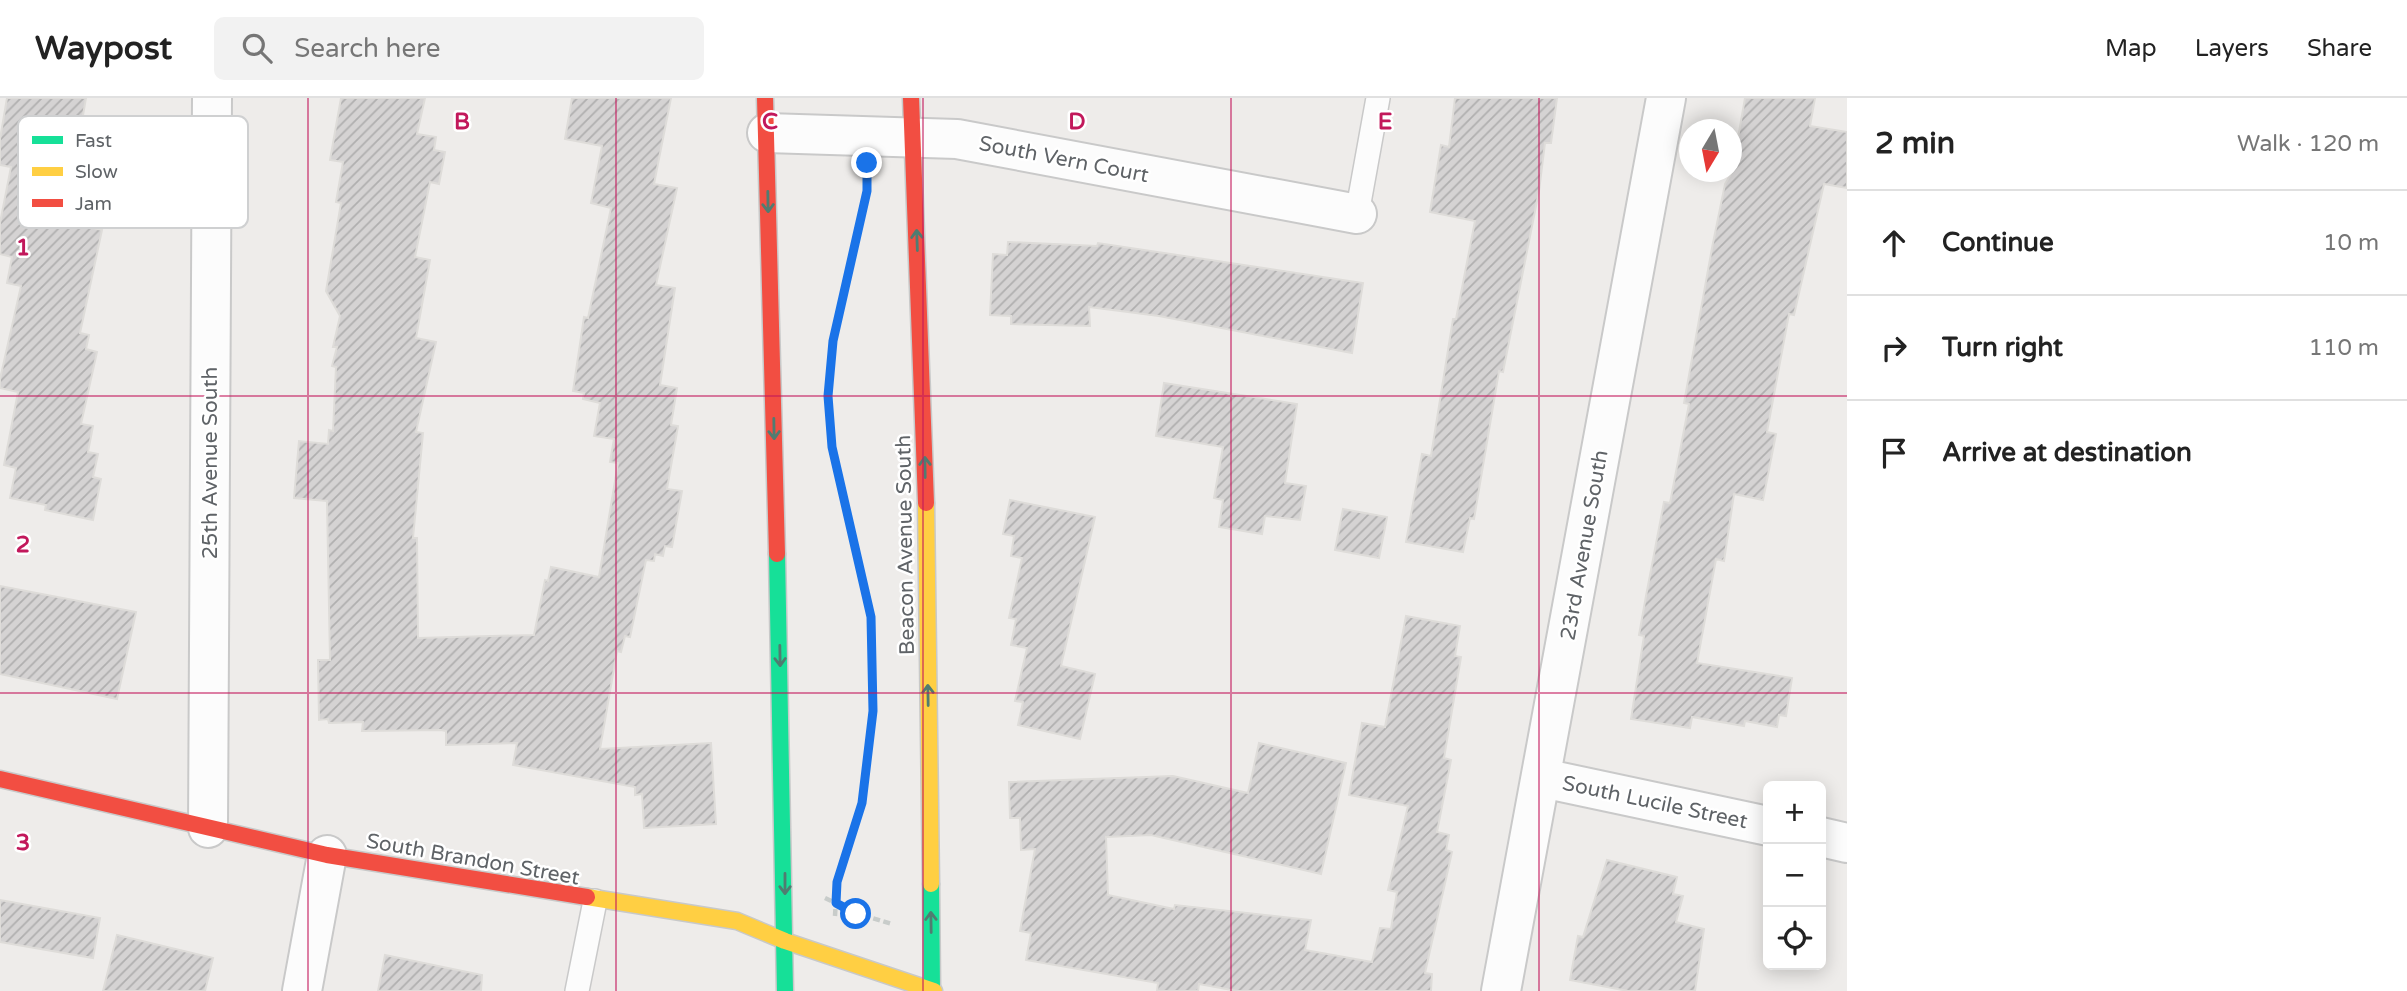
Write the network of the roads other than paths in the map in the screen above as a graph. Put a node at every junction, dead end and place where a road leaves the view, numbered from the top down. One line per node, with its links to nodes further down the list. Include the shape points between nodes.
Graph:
1 (212, 98): 5 (street, 25th Avenue South)
2 (911, 98): 7 (main road, Beacon Avenue South)
3 (1378, 98): 8 (lane)
4 (1666, 98): 10 (street, 23rd Avenue South)
5 (212, 116)
6 (766, 116): 7 (street, South Vern Court); 18 (main road, one-way to 18)
7 (913, 139): 8 (street, South Vern Court, via 957,139); 22 (main road, Beacon Avenue South, one-way to 7, via 925,419)
8 (1357, 214)
9 (211, 228): 13 (street, 25th Avenue South)
10 (1542, 778): 12 (street, South Lucile Street); 23 (street, 23rd Avenue South)
11 (0, 779): 13 (main road, South Brandon Street)
12 (1763, 825)
13 (208, 828): 16 (main road, South Brandon Street)
14 (1826, 838): 15 (street)
15 (1847, 842)
16 (327, 855): 17 (main road, South Brandon Street); 19 (street)
17 (595, 901): 18 (main road, South Brandon Street, via 737,921); 20 (lane)
18 (785, 941): 21 (main road); 22 (main road, South Brandon Street)
19 (302, 991)
20 (577, 991)
21 (785, 991)
22 (933, 991)
23 (1501, 991)

